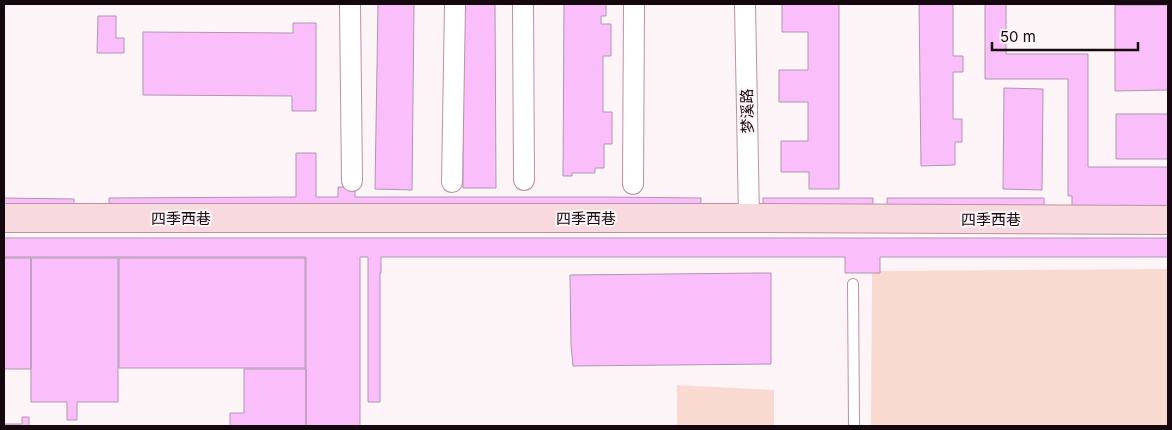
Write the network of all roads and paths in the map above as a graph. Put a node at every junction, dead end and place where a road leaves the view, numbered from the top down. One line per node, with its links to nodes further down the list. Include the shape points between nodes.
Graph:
1 (350, 4): 7 (street)
2 (455, 4): 8 (street)
3 (523, 4): 6 (street)
4 (634, 4): 9 (street)
5 (745, 4): 11 (street, 梦溪路)
6 (524, 180)
7 (352, 181)
8 (452, 182)
9 (633, 184)
10 (4, 218): 11 (street, 四季西巷)
11 (749, 218): 12 (street, 四季西巷)
12 (1168, 220)
13 (853, 284): 14 (lane)
14 (854, 426)

